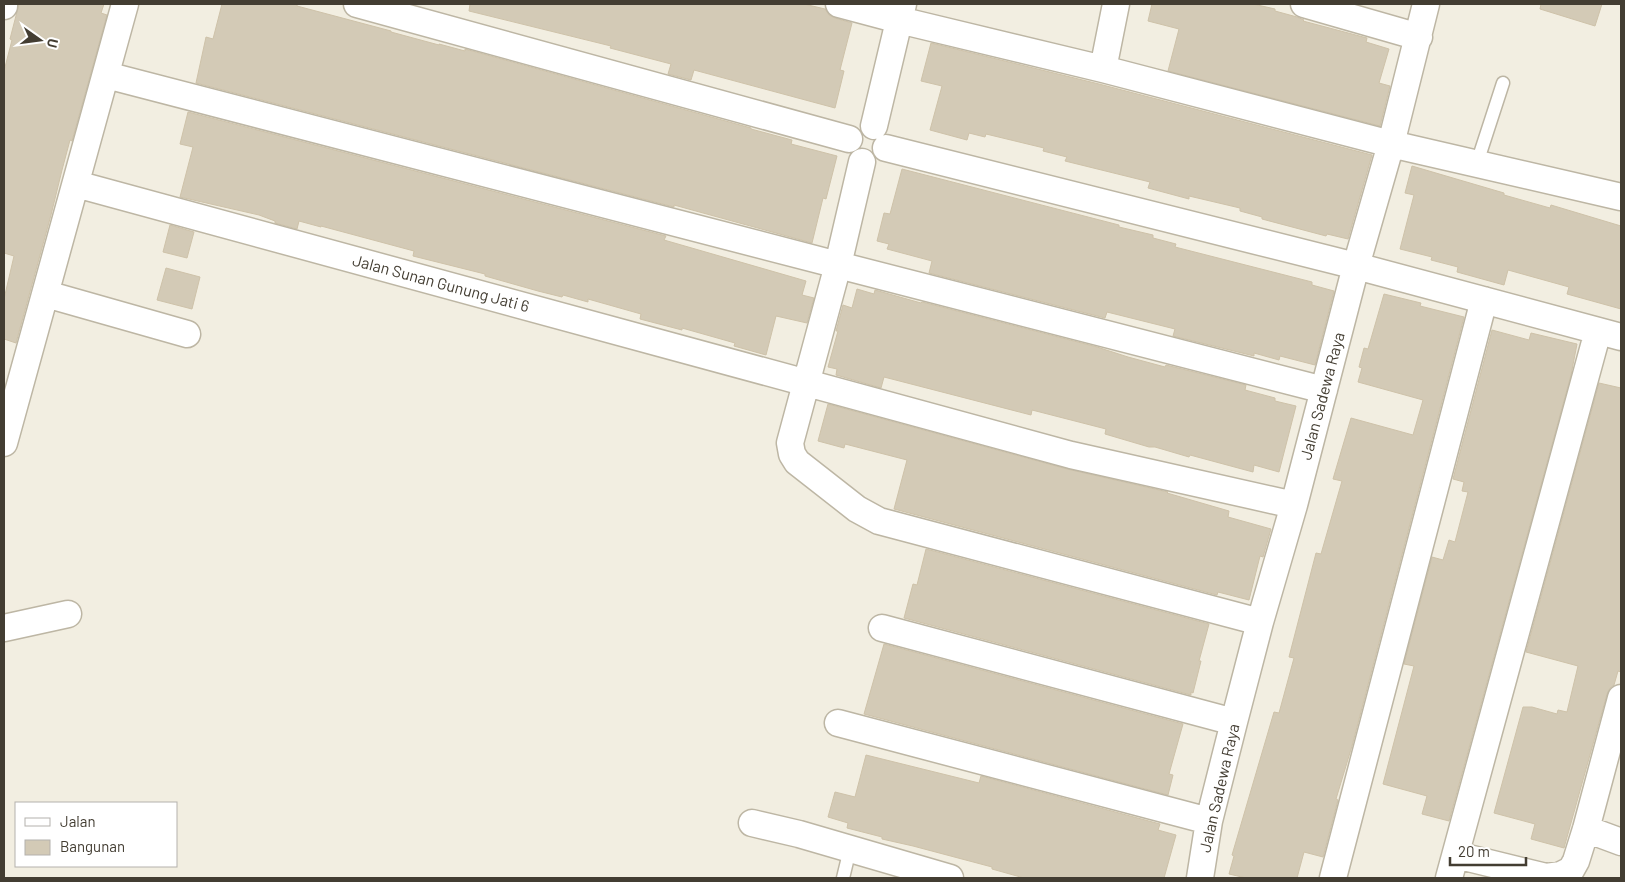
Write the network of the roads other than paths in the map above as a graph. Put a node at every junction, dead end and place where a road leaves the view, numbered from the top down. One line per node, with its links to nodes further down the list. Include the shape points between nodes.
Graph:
1 (125, 4): 10 (street)
2 (357, 4): 13 (street)
3 (839, 4): 7 (street)
4 (1116, 4): 9 (street)
5 (1304, 4): 8 (street)
6 (1426, 4): 8 (street, Jalan Sadewa Raya)
7 (901, 12): 9 (street); 12 (street)
8 (1419, 37): 14 (street, Jalan Sadewa Raya)
9 (1103, 69): 14 (street)
10 (106, 75): 17 (street); 19 (street)
11 (1503, 83): 16 (lane)
12 (880, 137): 13 (street, via 866,124 858,126); 15 (street, via 882,155 877,160); 20 (street)
13 (849, 139): 15 (street, via 851,153)
14 (1391, 144): 16 (street); 20 (street, Jalan Sadewa Raya)
15 (862, 162): 19 (street)
16 (1478, 163): 18 (street)
17 (76, 184): 21 (street); 25 (street, Jalan Sunan Gunung Jati 6)
18 (1621, 197)
19 (838, 265): 25 (street); 26 (street)
20 (1356, 266): 22 (street); 26 (street, Jalan Sadewa Raya)
21 (46, 294): 23 (street); 27 (street)
22 (1484, 300): 24 (street); 46 (street)
23 (187, 334)
24 (1610, 334): 42 (street)
25 (805, 383): 29 (street, Jalan Sunan Gunung Jati 6, via 1071,454); 31 (street, via 790,443 792,454 797,462 868,516)
26 (1324, 390): 29 (street, Jalan Sadewa Raya)
27 (7, 415): 28 (street)
28 (4, 444)
29 (1294, 505): 31 (street, Jalan Sadewa Raya)
30 (68, 614): 32 (street)
31 (1260, 622): 35 (street, Jalan Sadewa Raya)
32 (4, 628)
33 (882, 628): 35 (street)
34 (1621, 698): 39 (street)
35 (1234, 722): 37 (street, Jalan Sadewa Raya)
36 (838, 723): 37 (street)
37 (1209, 821): 45 (street, Jalan Sadewa Raya)
38 (752, 823): 41 (street)
39 (1586, 830): 40 (street); 42 (street, via 1571,870 1561,875 1546,877)
40 (1621, 842)
41 (850, 849): 43 (lane); 44 (street)
42 (1452, 867)
43 (843, 878)
44 (950, 878)
45 (1200, 878)
46 (1334, 878)

